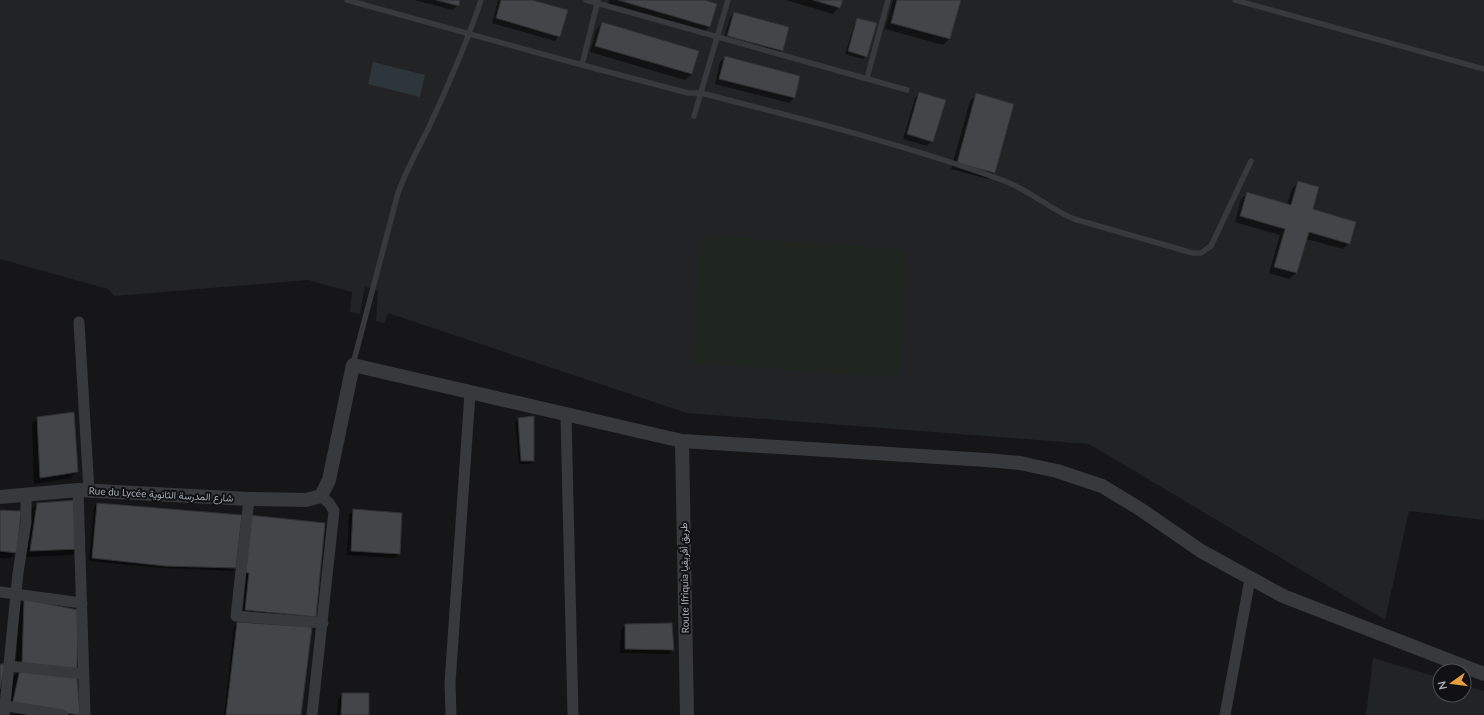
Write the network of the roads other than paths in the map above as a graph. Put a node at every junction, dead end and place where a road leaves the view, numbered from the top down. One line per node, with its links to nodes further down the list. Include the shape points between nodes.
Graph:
1 (347, 0): 8 (lane)
2 (482, 0): 9 (lane)
3 (586, 0): 7 (lane)
4 (728, 0): 10 (lane)
5 (888, 0): 13 (lane)
6 (1235, 0): 12 (lane)
7 (598, 2): 10 (lane); 11 (lane)
8 (369, 3): 9 (lane)
9 (470, 35): 11 (lane); 19 (lane, via 414,153 398,193)
10 (717, 37): 13 (lane); 15 (lane)
11 (582, 65): 15 (lane, via 688,93)
12 (1484, 69)
13 (867, 78): 14 (lane)
14 (907, 90)
15 (701, 93): 16 (lane); 17 (lane, via 880,139 1003,180 1074,219 1197,254 1205,252 1211,246)
16 (694, 116)
17 (1251, 161)
18 (79, 322): 23 (street)
19 (353, 365): 20 (street); 25 (street, via 329,480)
20 (470, 393): 21 (street); 40 (street, via 450,683)
21 (566, 415): 22 (street); 41 (street)
22 (682, 441): 28 (street, via 986,460 1020,463 1057,471 1102,486 1201,551); 42 (street, Route Ifriquia طريق أفريقيا)
23 (84, 490): 24 (street, Rue du Lycée شارع المدرسة الثانوية); 27 (street, Rue du Lycée شارع المدرسة الثانوية); 31 (street)
24 (26, 495): 26 (street, Rue du Lycée شارع المدرسة الثانوية); 30 (street, via 26,522)
25 (321, 496): 27 (street, Rue du Lycée شارع المدرسة الثانوية, via 306,500); 32 (street, via 334,511)
26 (0, 497)
27 (249, 499): 32 (street, via 236,616)
28 (1250, 579): 35 (street, via 1283,596); 43 (street)
29 (0, 592): 30 (street)
30 (16, 595): 31 (street); 33 (street)
31 (82, 603): 34 (street)
32 (322, 623): 39 (street)
33 (9, 666): 34 (street); 36 (street)
34 (83, 674): 38 (street)
35 (1484, 674)
36 (3, 709): 37 (street)
37 (63, 715)
38 (85, 715)
39 (312, 715)
40 (451, 715)
41 (572, 715)
42 (686, 715)
43 (1225, 715)

